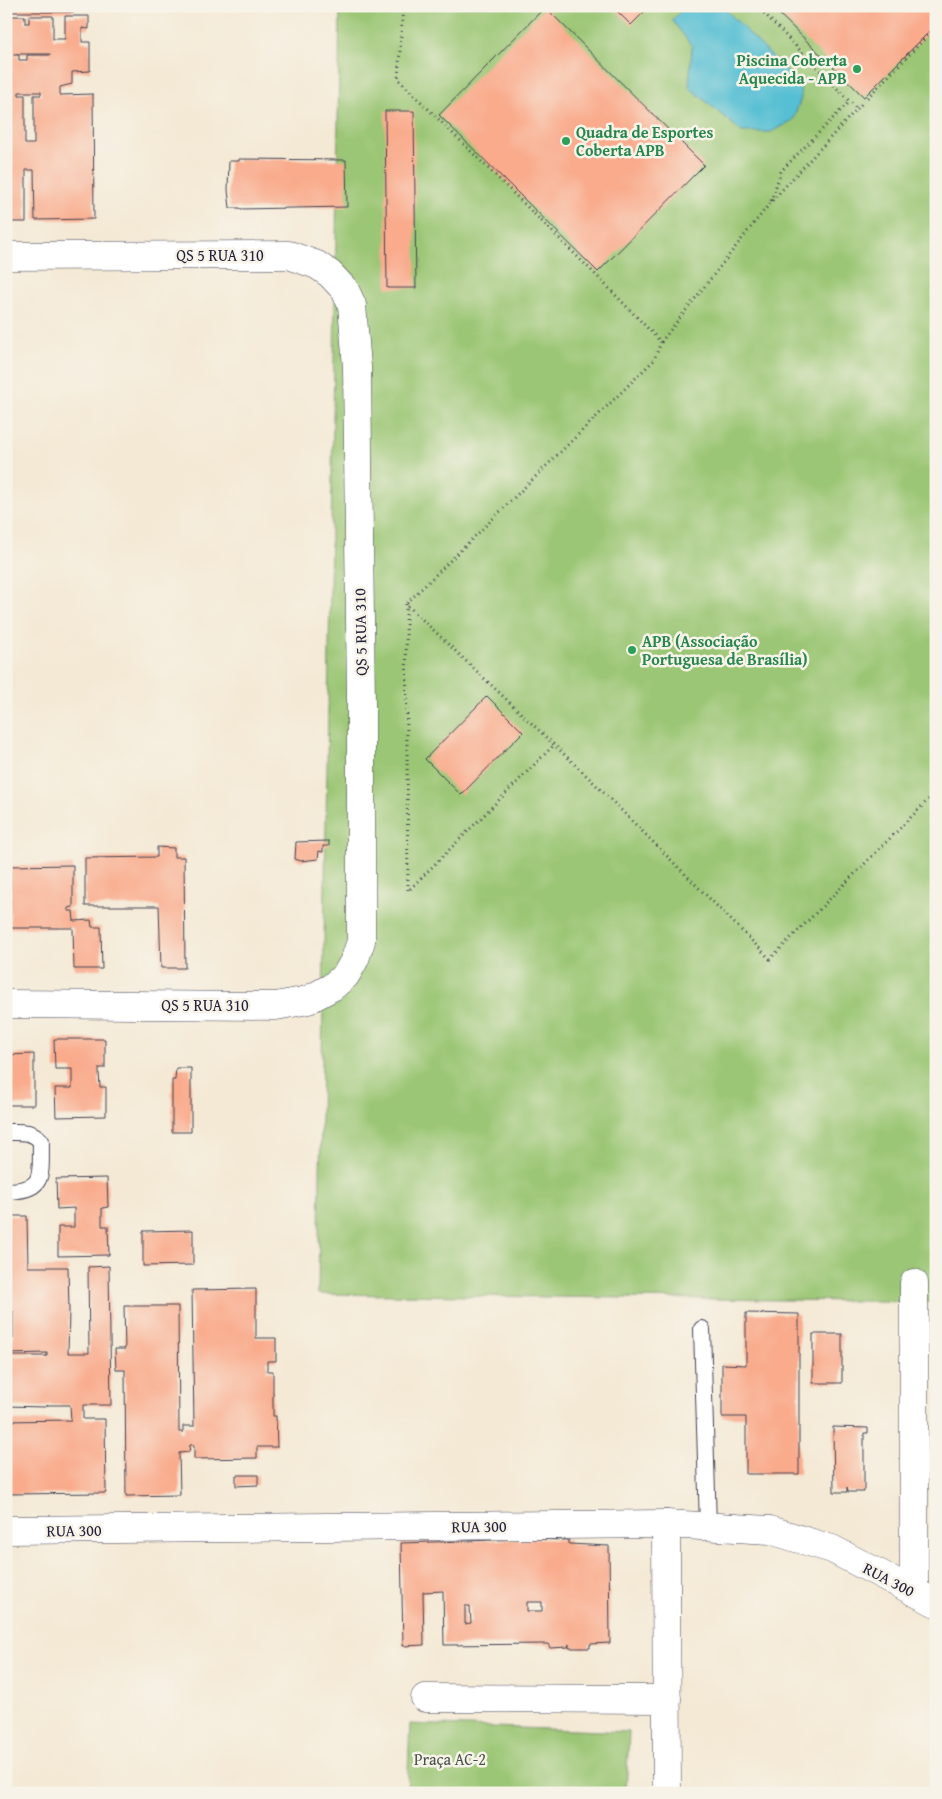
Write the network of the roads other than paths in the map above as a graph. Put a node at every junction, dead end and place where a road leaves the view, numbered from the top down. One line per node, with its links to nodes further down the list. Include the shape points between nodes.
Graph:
1 (6, 256): 2 (street, QS 5 RUA 310, via 289,255 317,265 345,290 352,305 356,367 361,703 360,941 346,975 332,987 308,1000 276,1006)
2 (6, 1004)
3 (6, 1132): 4 (lane, via 28,1132 41,1141 40,1177 24,1191)
4 (6, 1191)
5 (914, 1283): 10 (street)
6 (702, 1329): 8 (lane)
7 (666, 1524): 8 (street, RUA 300); 9 (street, RUA 300); 12 (street)
8 (708, 1526): 10 (street, RUA 300, via 770,1530 832,1549)
9 (6, 1530)
10 (925, 1598)
11 (425, 1698): 12 (street)
12 (667, 1699): 13 (street)
13 (667, 1793)

